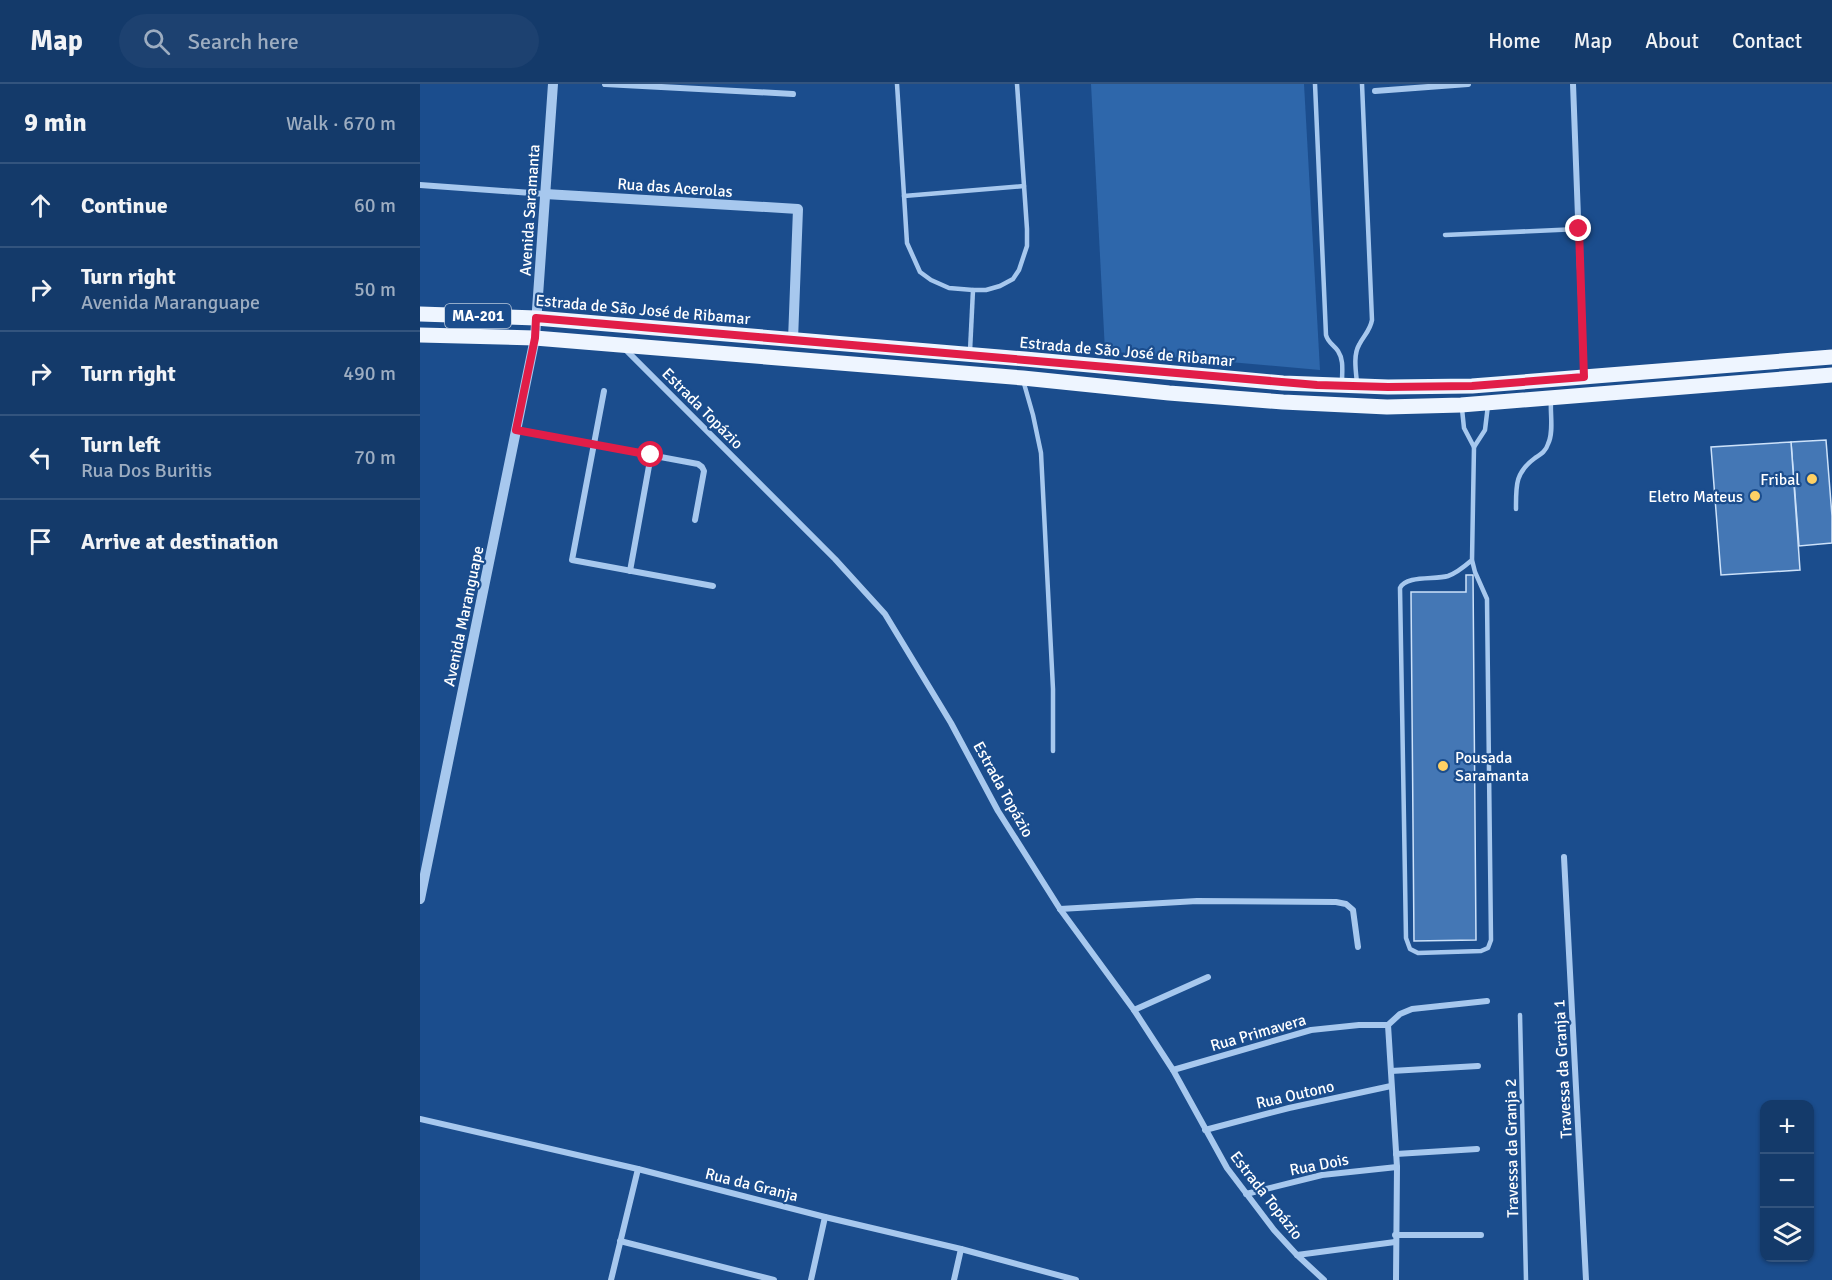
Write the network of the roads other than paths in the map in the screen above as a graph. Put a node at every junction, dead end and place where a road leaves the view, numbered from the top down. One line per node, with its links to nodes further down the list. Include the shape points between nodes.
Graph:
1 (553, 84): 13 (street, Avenida Saramanta)
2 (605, 84): 10 (street)
3 (897, 84): 14 (lane)
4 (1017, 84): 12 (lane)
5 (1314, 84): 29 (lane, via 1326,335 1342,360)
6 (1362, 84): 29 (lane, via 1372,320 1358,345)
7 (1468, 84): 9 (street)
8 (1573, 84): 15 (street)
9 (1375, 91)
10 (793, 94)
11 (420, 185): 13 (street, Rua das Acerolas)
12 (1024, 186): 14 (lane); 17 (lane, via 1027,246 1019,270 1013,279 1000,286)
13 (545, 194): 19 (street, Avenida Saramanta); 22 (street, Rua das Acerolas, via 798,210)
14 (904, 196): 17 (lane, via 907,243 920,272 949,288)
15 (1579, 229): 16 (lane); 27 (street)
16 (1445, 235)
17 (973, 290): 24 (lane)
18 (420, 314): 19 (main road, Estrada de São José de Ribamar / MA-201)
19 (536, 318): 21 (street, Avenida Saramanta); 22 (main road, Estrada de São José de Ribamar / MA-201)
20 (420, 335): 21 (main road, MA-201)
21 (535, 338): 23 (main road, MA-201); 34 (street, Avenida Maranguape)
22 (793, 340): 24 (main road, Estrada de São José de Ribamar / MA-201)
23 (620, 345): 28 (main road, MA-201); 46 (street, Estrada Topázio, via 885,614 951,723 998,811)
24 (969, 354): 29 (main road, Estrada de São José de Ribamar / MA-201)
25 (1832, 357): 27 (main road, Estrada de São José de Ribamar / MA-201)
26 (1832, 375): 31 (main road, MA-201)
27 (1584, 377): 29 (main road, Estrada de São José de Ribamar / MA-201, via 1472,386)
28 (1023, 378): 33 (main road, MA-201, via 1283,402 1387,407); 43 (lane, via 1041,453)
29 (1349, 386)
30 (604, 391): 35 (street)
31 (1551, 398): 32 (main road, MA-201); 38 (lane, via 1548,446 1521,471 1516,485)
32 (1488, 403): 33 (main road, MA-201); 36 (lane, via 1485,430)
33 (1461, 405): 36 (lane, via 1464,428)
34 (516, 430): 35 (street); 45 (street, Avenida Maranguape)
35 (593, 445): 37 (street); 41 (street, via 572,560)
36 (1474, 447): 40 (lane)
37 (651, 455): 39 (street, via 702,467); 41 (street)
38 (1516, 509)
39 (695, 520)
40 (1472, 560): 40 (lane, via 1455,573 1408,580 1400,588 1406,938 1410,949 1418,953 1480,951 1488,948 1491,940 1487,599)
41 (630, 571): 42 (street)
42 (713, 586)
43 (1053, 751)
44 (1564, 857): 78 (street, Travessa da Granja 1)
45 (420, 900)
46 (1060, 909): 47 (street, via 1197,901 1336,902 1353,910); 50 (street, Estrada Topázio)
47 (1358, 946)
48 (1208, 977): 50 (street)
49 (1486, 1001): 52 (street, via 1412,1010)
50 (1134, 1010): 54 (street, Estrada Topázio)
51 (1520, 1015): 77 (lane, Travessa da Granja 2)
52 (1388, 1024): 54 (street, Rua Primavera, via 1311,1030); 55 (street)
53 (1478, 1066): 55 (street)
54 (1173, 1070): 58 (street, Estrada Topázio)
55 (1390, 1071): 56 (street)
56 (1391, 1086): 58 (street, Rua Outono); 60 (street)
57 (420, 1119): 62 (street, Rua da Granja)
58 (1205, 1130): 63 (street, Estrada Topázio)
59 (1477, 1149): 60 (street)
60 (1396, 1154): 61 (street)
61 (1397, 1167): 63 (street, Rua Dois, via 1322,1175); 66 (street)
62 (638, 1169): 64 (street, Rua da Granja); 67 (street)
63 (1246, 1194): 69 (street, Estrada Topázio)
64 (825, 1217): 68 (street, Rua da Granja); 72 (street)
65 (1481, 1235): 66 (street)
66 (1395, 1238): 69 (street); 76 (street)
67 (620, 1242): 70 (street); 71 (street)
68 (961, 1249): 73 (street); 74 (street, Rua da Granja)
69 (1297, 1255): 75 (street, Estrada Topázio)
70 (611, 1280)
71 (774, 1280)
72 (811, 1280)
73 (954, 1280)
74 (1076, 1280)
75 (1324, 1280)
76 (1396, 1280)
77 (1526, 1280)
78 (1586, 1280)

